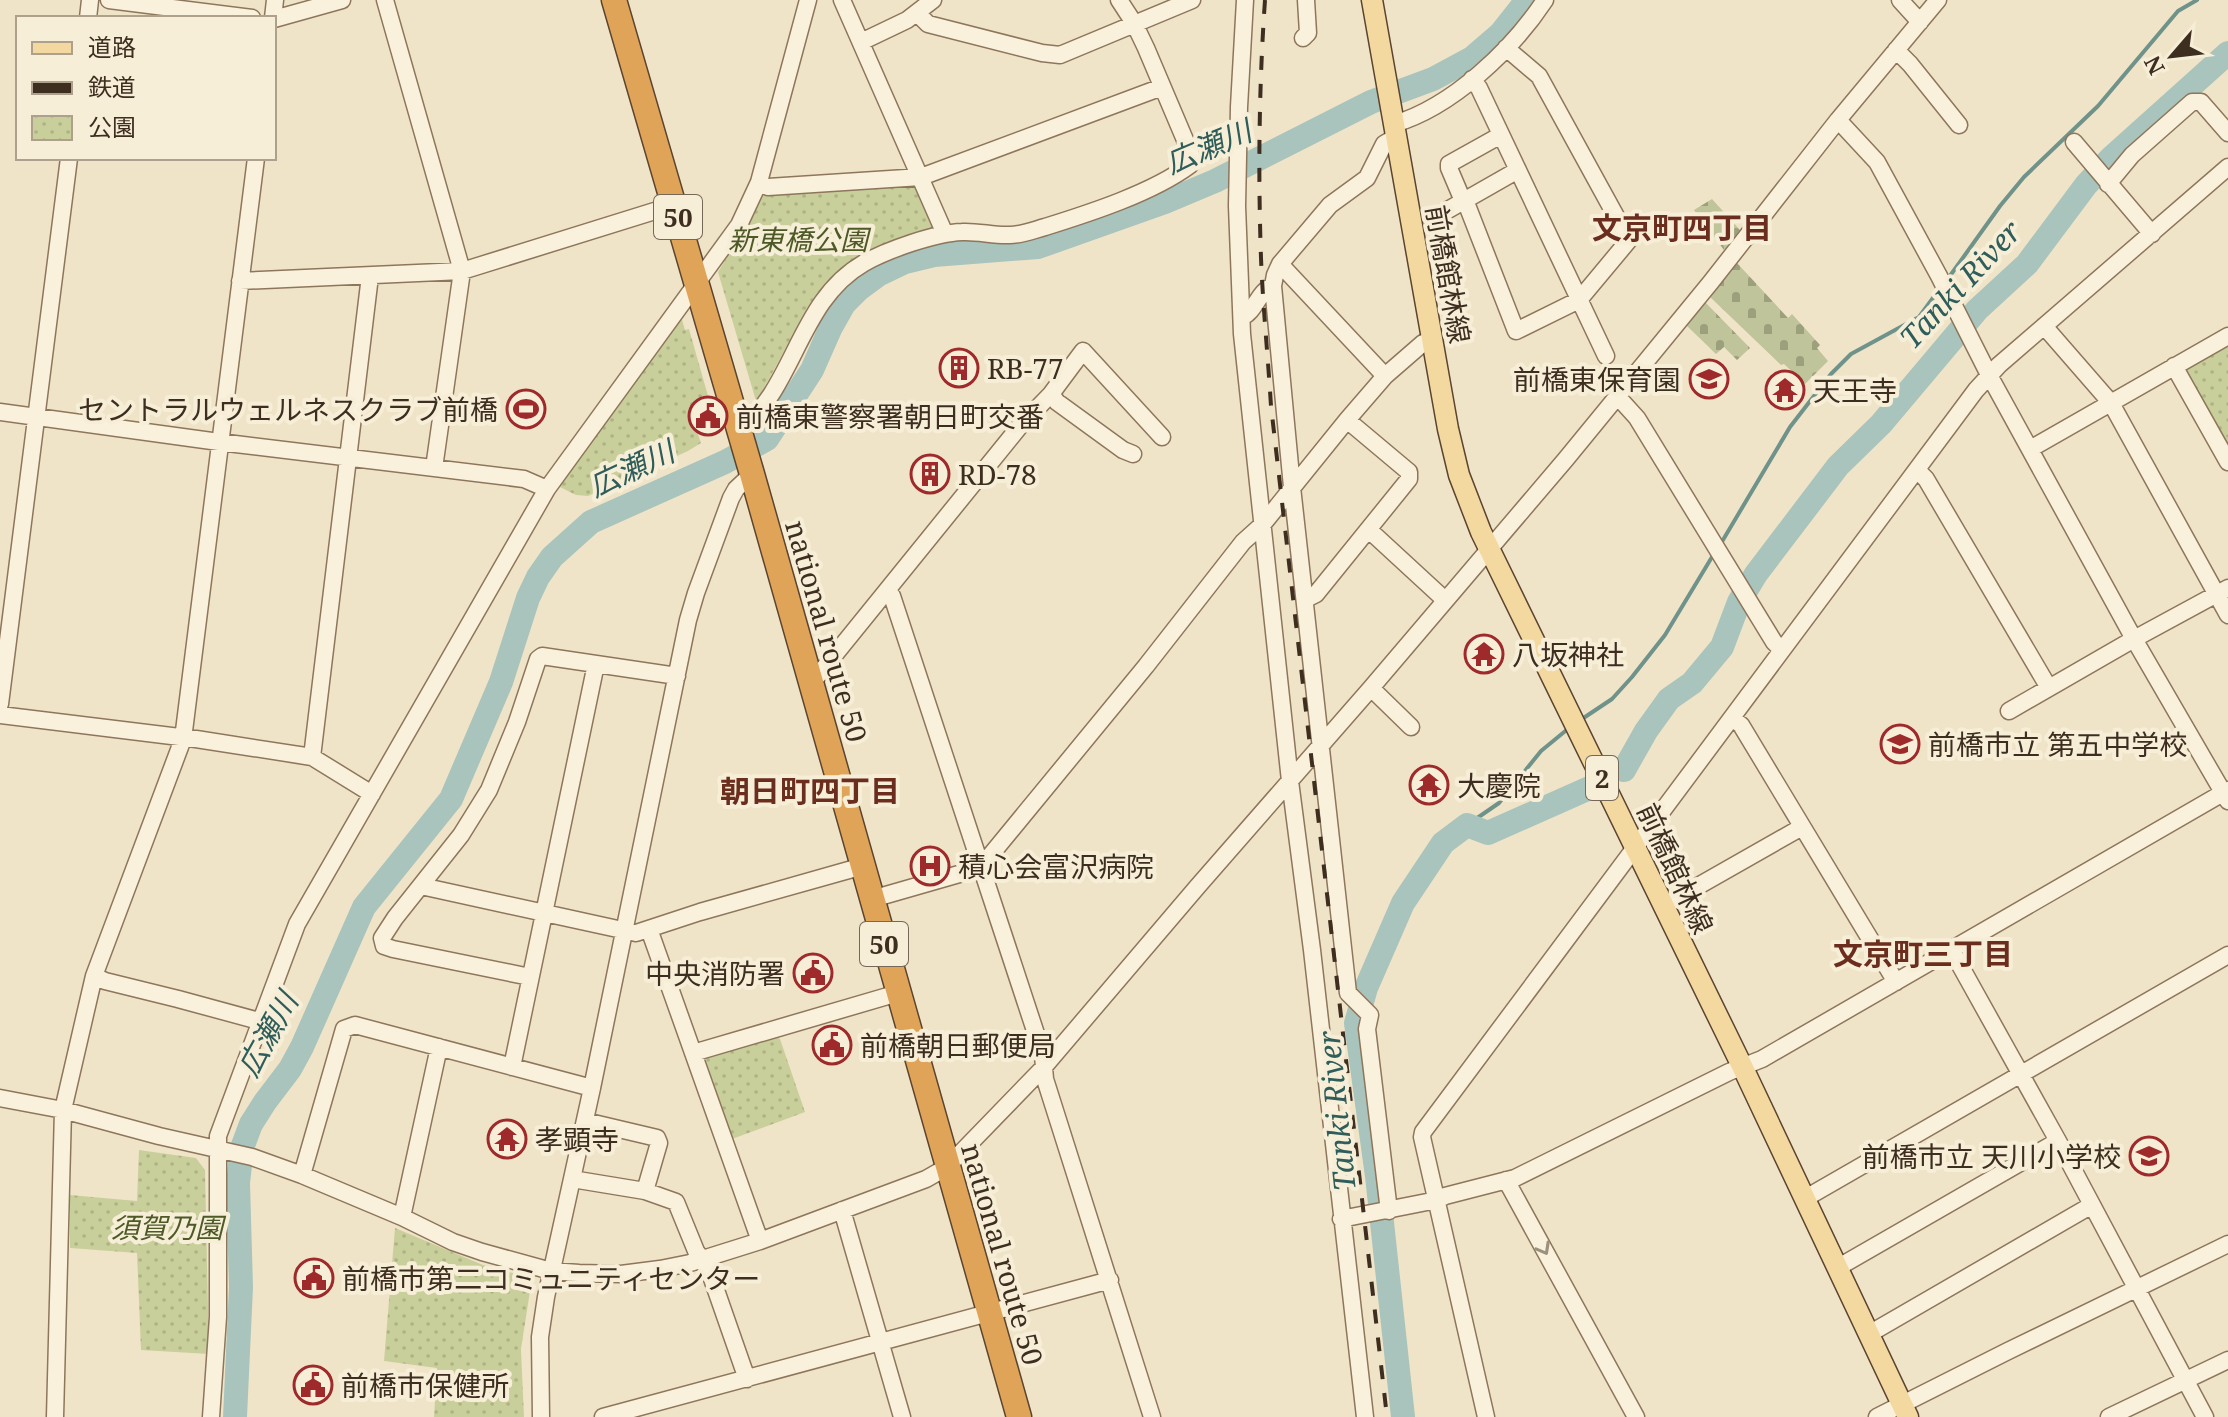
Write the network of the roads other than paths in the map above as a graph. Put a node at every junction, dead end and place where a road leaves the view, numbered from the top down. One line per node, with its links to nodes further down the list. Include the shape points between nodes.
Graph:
1 (109, 0): 17 (street)
2 (342, 0): 18 (street)
3 (385, 0): 48 (street)
4 (614, 0): 41 (highway, national route 50 / 50)
5 (808, 0): 38 (street)
6 (842, 0): 22 (street)
7 (933, 0): 16 (street)
8 (1119, 0): 20 (street)
9 (1192, 0): 20 (street)
10 (1245, 0): 54 (street, via 1237,206)
11 (1306, 0): 21 (street, via 1308,33)
12 (1372, 0): 28 (main road, 前橋館林線 / 2)
13 (1545, 0): 23 (street)
14 (1900, 0): 19 (street)
15 (1938, 0): 19 (street)
16 (917, 13): 20 (street, via 928,24 1060,55); 22 (street)
17 (236, 16)
18 (276, 18)
19 (1920, 22): 24 (street)
20 (1134, 23): 26 (street)
21 (1303, 38)
22 (861, 42): 37 (street)
23 (1506, 48): 25 (street); 46 (street, via 1539,76)
24 (1896, 50): 27 (street); 29 (street)
25 (1472, 79): 28 (street, via 1441,103); 31 (street)
26 (1162, 87): 37 (street); 44 (street, via 1191,154 1188,167 1102,208 1037,229 1010,235)
27 (1838, 120): 60 (street, via 1877,162); 63 (street)
28 (1394, 123): 47 (street, via 1367,178 1330,205); 57 (main road, 前橋館林線 / 2)
29 (1959, 125)
30 (2228, 133): 39 (street, via 2201,102 2192,102)
31 (1501, 135): 36 (street); 40 (street, via 1449,164)
32 (2074, 142): 39 (street)
33 (69, 160): 66 (street)
34 (256, 160): 50 (street)
35 (2228, 167): 45 (street)
36 (1518, 170): 40 (street); 53 (street)
37 (921, 177): 38 (street, via 768,187); 44 (street)
38 (759, 182): 51 (street, via 739,225)
39 (2108, 184): 45 (street)
40 (1464, 200): 42 (street); 53 (street, via 1516,331)
41 (674, 205): 48 (street); 51 (highway, national route 50 / 50)
42 (1432, 219)
43 (1644, 222): 46 (street)
44 (945, 234): 68 (street, via 884,253 838,282 814,313 757,415)
45 (2152, 234): 55 (street)
46 (1629, 240): 53 (street)
47 (1280, 264): 52 (street); 61 (street)
48 (462, 271): 49 (street); 75 (street)
49 (370, 276): 50 (street); 73 (street)
50 (240, 281): 70 (street)
51 (697, 283): 68 (highway, national route 50 / 50); 79 (street)
52 (1273, 286): 54 (street); 78 (street)
53 (1579, 300): 58 (street)
54 (1242, 317): 80 (street)
55 (2044, 326): 60 (street); 64 (street)
56 (2228, 336): 59 (street)
57 (1432, 341): 61 (street); 82 (main road, 前橋館林線 / 2, via 1459,475)
58 (1606, 356)
59 (2174, 366): 64 (street); 74 (street)
60 (1989, 375): 71 (street); 76 (street)
61 (1385, 376): 67 (street)
62 (1051, 394): 69 (street, via 1083,351); 72 (street); 83 (street)
63 (1618, 397): 82 (street); 89 (street, via 1637,418)
64 (2111, 403): 71 (street); 84 (street)
65 (0, 412): 66 (street)
66 (36, 416): 70 (street); 95 (street)
67 (1347, 420): 78 (street); 81 (street, via 1409,472)
68 (740, 433): 77 (highway, national route 50 / 50)
69 (1162, 437)
70 (219, 442): 73 (street); 100 (street)
71 (2030, 449): 88 (street)
72 (1133, 454)
73 (349, 458): 75 (street); 102 (street)
74 (2228, 462)
75 (434, 468): 79 (street, via 524,479)
76 (1917, 470): 89 (street); 94 (street)
77 (751, 472): 91 (street, via 731,498 696,593); 92 (highway, national route 50 / 50)
78 (1292, 487): 80 (street); 85 (street)
79 (547, 489): 104 (street)
80 (1263, 524): 103 (street); 109 (street, via 1243,542)
81 (1369, 530): 85 (street, via 1316,594); 86 (street)
82 (1489, 547): 86 (street); 107 (main road, 前橋館林線 / 2)
83 (887, 591): 92 (street); 109 (street)
84 (2222, 592): 87 (street); 88 (street)
85 (1305, 597): 101 (street)
86 (1445, 600): 93 (street)
87 (2228, 615)
88 (2134, 639): 94 (street); 105 (street)
89 (1782, 650): 98 (street)
90 (596, 664): 91 (street); 110 (street, via 538,659 489,790); 113 (street)
91 (677, 676): 115 (street)
92 (811, 684): 108 (highway, national route 50 / 50)
93 (1371, 688): 99 (street); 101 (street)
94 (2049, 688): 96 (street)
95 (0, 704)
96 (2009, 711)
97 (0, 715): 100 (street)
98 (1732, 718): 106 (street); 107 (street)
99 (1411, 727)
100 (183, 739): 102 (street); 118 (street)
101 (1321, 743): 103 (street); 144 (street, via 1348,993 1370,1015)
102 (312, 757): 104 (street)
103 (1290, 781): 126 (street); 146 (street)
104 (372, 794): 122 (street, via 302,913)
105 (2226, 795): 116 (street)
106 (1802, 827): 112 (street); 120 (street)
107 (1636, 847): 112 (main road, 前橋館林線 / 2); 141 (street, via 1423,1132)
108 (863, 866): 111 (highway, national route 50 / 50); 114 (street)
109 (980, 868): 111 (street); 126 (street)
110 (421, 886): 113 (street); 119 (street, via 385,932 384,946)
111 (872, 899): 121 (highway, national route 50 / 50)
112 (1663, 906): 127 (main road, 前橋館林線 / 2)
113 (545, 913): 115 (street); 119 (street)
114 (649, 929): 115 (street); 124 (street)
115 (625, 930): 129 (street)
116 (1951, 949): 120 (street); 128 (street)
117 (2228, 955): 128 (street)
118 (94, 976): 122 (street); 131 (street)
119 (530, 977): 125 (street)
120 (1896, 982): 127 (street)
121 (898, 993): 124 (street); 135 (highway, national route 50 / 50)
122 (259, 1021): 134 (street, via 218,1136)
123 (439, 1047): 125 (street); 136 (street, via 355,1025 344,1029); 145 (street)
124 (693, 1053): 147 (street)
125 (512, 1067): 129 (street)
126 (1043, 1068): 135 (street); 152 (street)
127 (1743, 1068): 138 (street); 140 (main road, 前橋館林線 / 2)
128 (2020, 1073): 133 (street); 140 (street)
129 (592, 1088): 132 (street)
130 (0, 1098): 131 (street)
131 (63, 1110): 134 (street); 161 (street)
132 (585, 1121): 137 (street); 139 (street, via 657,1138)
133 (2058, 1141): 142 (street); 150 (street)
134 (224, 1150): 136 (street); 162 (street)
135 (947, 1167): 143 (street); 154 (highway, national route 50 / 50)
136 (302, 1175): 145 (street)
137 (572, 1179): 139 (street); 151 (street)
138 (1506, 1180): 141 (street); 170 (street, one-way to 170)
139 (645, 1191): 149 (street, via 676,1202)
140 (1804, 1199): 150 (main road, 前橋館林線 / 2)
141 (1437, 1200): 144 (street); 169 (street)
142 (2092, 1205): 153 (street); 155 (street)
143 (842, 1210): 147 (street); 156 (street)
144 (1381, 1212): 146 (street)
145 (402, 1217): 151 (street, via 467,1247)
146 (1341, 1219): 168 (street)
147 (760, 1241): 149 (street)
148 (2228, 1244): 153 (street)
149 (701, 1259): 151 (street, via 621,1274); 158 (street)
150 (1837, 1268): 155 (main road, 前橋館林線 / 2)
151 (551, 1271): 163 (street, via 540,1337)
152 (1110, 1280): 154 (street); 167 (street)
153 (2138, 1288): 159 (street); 160 (street)
154 (990, 1314): 156 (street); 166 (highway, national route 50 / 50)
155 (1869, 1334): 160 (main road, 前橋館林線 / 2)
156 (880, 1343): 158 (street); 165 (street)
157 (2228, 1360): 159 (street)
158 (747, 1379): 164 (street)
159 (2185, 1380): 172 (street); 173 (street)
160 (1905, 1410): 171 (street)
161 (55, 1417)
162 (211, 1417)
163 (541, 1417)
164 (603, 1417)
165 (902, 1417)
166 (1019, 1417)
167 (1152, 1417)
168 (1365, 1417)
169 (1486, 1417)
170 (1636, 1417)
171 (1877, 1417)
172 (2109, 1417)
173 (2205, 1417)

